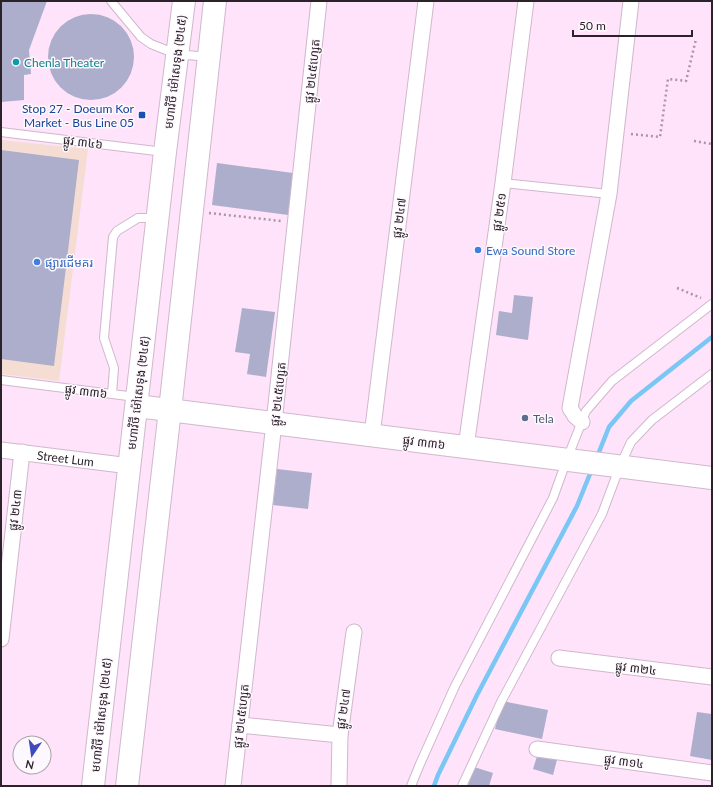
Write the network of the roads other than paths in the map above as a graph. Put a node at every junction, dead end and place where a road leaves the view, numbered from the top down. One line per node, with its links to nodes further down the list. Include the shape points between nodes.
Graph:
1 (111, 1): 8 (lane, via 141,37)
2 (184, 1): 8 (main road, មហាវិថី ម៉ៅសេទុង (២៤៥))
3 (215, 1): 9 (main road)
4 (320, 1): 22 (street, ផ្លូវ ២៤៥ហ្សេត)
5 (426, 1): 23 (street, ផ្លូវ ២៤៧)
6 (526, 1): 12 (street, ផ្លូវ ២៥១)
7 (631, 1): 13 (street)
8 (176, 54): 9 (lane); 11 (main road, មហាវិថី ម៉ៅសេទុង (២៤៥))
9 (209, 57): 20 (main road)
10 (1, 132): 11 (lane, ផ្លូវ ៣៤៦)
11 (165, 152): 14 (main road, មហាវិថី ម៉ៅសេទុង (២៤៥))
12 (503, 183): 13 (lane); 24 (street, ផ្លូវ ២៥១)
13 (609, 194): 21 (street, via 570,408 574,416)
14 (158, 218): 18 (lane, via 138,218 117,231 113,237 104,338 114,368); 19 (main road, មហាវិថី ម៉ៅសេទុង (២៤៥))
15 (708, 302): 21 (lane, via 612,381 586,411)
16 (712, 374): 29 (lane, via 652,420 631,442)
17 (1, 380): 18 (lane, ផ្លូវ ៣៣៦)
18 (112, 394): 19 (lane, ផ្លូវ ៣៣៦)
19 (140, 401): 20 (main road, ផ្លូវ ៣៣៦); 28 (main road, មហាវិថី ម៉ៅសេទុង (២៤៥))
20 (168, 404): 22 (main road, ផ្លូវ ៣៣៦); 40 (main road)
21 (582, 422): 27 (lane)
22 (274, 423): 23 (main road, ផ្លូវ ៣៣៦); 35 (street, ផ្លូវ ២៤៥ហ្សេត)
23 (372, 435): 24 (main road, ផ្លូវ ៣៣៦)
24 (466, 447): 27 (main road, ផ្លូវ ៣៣៦)
25 (1, 450): 26 (street, Street Lum)
26 (22, 452): 28 (street, Street Lum); 32 (street, ផ្លូវ ២៤៣)
27 (570, 459): 29 (main road, ផ្លូវ ៣៣៦); 43 (lane, via 553,498 455,686)
28 (130, 466): 39 (main road, មហាវិថី ម៉ៅសេទុង (២៤៥))
29 (616, 466): 30 (main road, ផ្លូវ ៣៣៦); 44 (lane, via 602,514 501,702)
30 (712, 478)
31 (354, 632): 36 (street, ផ្លូវ ២៤៧)
32 (1, 639)
33 (560, 658): 34 (street, ផ្លូវ ៣២៤)
34 (712, 677)
35 (240, 725): 36 (street); 41 (street, ផ្លូវ ២៤៥ហ្សេត)
36 (340, 735): 42 (street, ផ្លូវ ២៤៧)
37 (536, 749): 38 (street, ផ្លូវ ៣១៤)
38 (712, 773)
39 (93, 786)
40 (127, 786)
41 (234, 786)
42 (339, 786)
43 (411, 786)
44 (462, 786)

